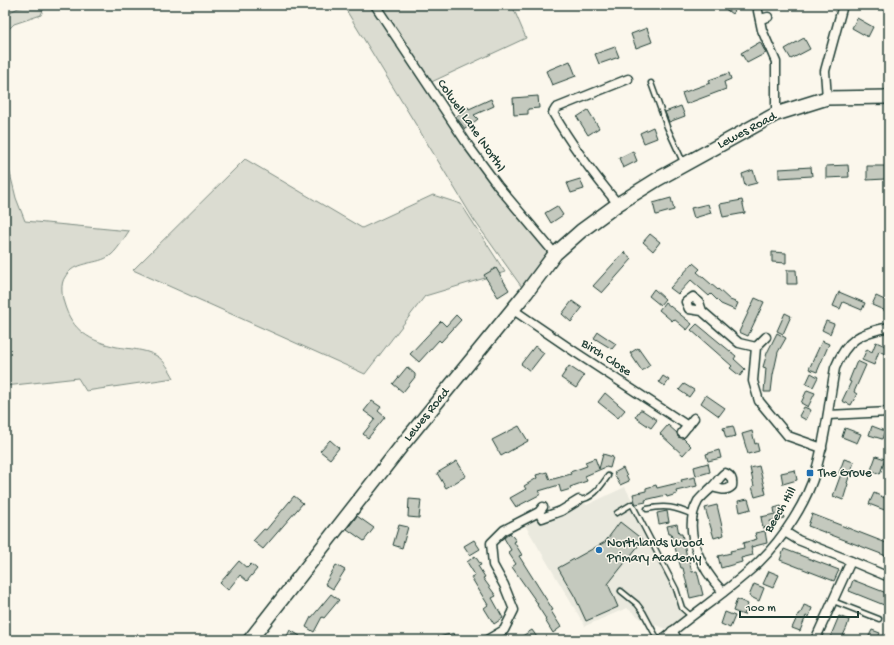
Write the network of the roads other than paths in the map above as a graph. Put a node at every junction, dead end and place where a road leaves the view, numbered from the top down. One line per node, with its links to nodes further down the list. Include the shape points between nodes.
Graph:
1 (375, 5): 11 (street, Colwell Lane (North), via 470,148)
2 (843, 5): 7 (street, via 825,71)
3 (762, 16): 8 (street, via 762,30 776,62)
4 (628, 79): 10 (street, via 556,108 553,113 575,150)
5 (651, 83): 9 (lane)
6 (889, 97): 7 (highway, Lewes Road)
7 (827, 98): 8 (highway, Lewes Road)
8 (776, 114): 9 (highway, Lewes Road)
9 (684, 165): 10 (highway, Lewes Road)
10 (618, 204): 11 (highway, Lewes Road)
11 (555, 254): 12 (highway, Lewes Road)
12 (512, 309): 20 (street, Birch Close); 38 (highway, Lewes Road)
13 (702, 311): 16 (street, via 739,343)
14 (889, 327): 18 (street, Beech Hill, via 859,336 844,351 835,368)
15 (766, 337): 16 (street)
16 (756, 347): 22 (street, via 754,381 759,401 788,436)
17 (889, 412): 18 (street)
18 (828, 415): 22 (street, Beech Hill)
19 (694, 418): 20 (street)
20 (688, 426): 21 (street)
21 (682, 433)
22 (822, 448): 29 (street, Beech Hill, via 816,472)
23 (608, 476): 25 (lane, via 590,497)
24 (712, 487): 28 (street, via 699,500)
25 (579, 500): 39 (street, via 561,511 542,518 541,510 504,530 491,542 493,565 514,610 504,630)
26 (647, 509): 28 (lane, via 673,507)
27 (617, 513): 35 (lane, via 632,504 676,589 682,608)
28 (693, 515): 33 (street, via 692,536 696,550 716,586)
29 (785, 532): 30 (street, via 798,540); 33 (street, Beech Hill, via 760,562)
30 (852, 561): 31 (street); 34 (street)
31 (889, 577)
32 (620, 591): 40 (lane, via 640,607)
33 (723, 592): 35 (street, Beech Hill)
34 (833, 601): 36 (lane); 43 (street)
35 (691, 617): 37 (street, Beech Hill)
36 (879, 619)
37 (672, 631): 41 (street, Beech Hill); 42 (street)
38 (250, 640)
39 (487, 640)
40 (658, 640)
41 (662, 640)
42 (678, 640)
43 (815, 640)

